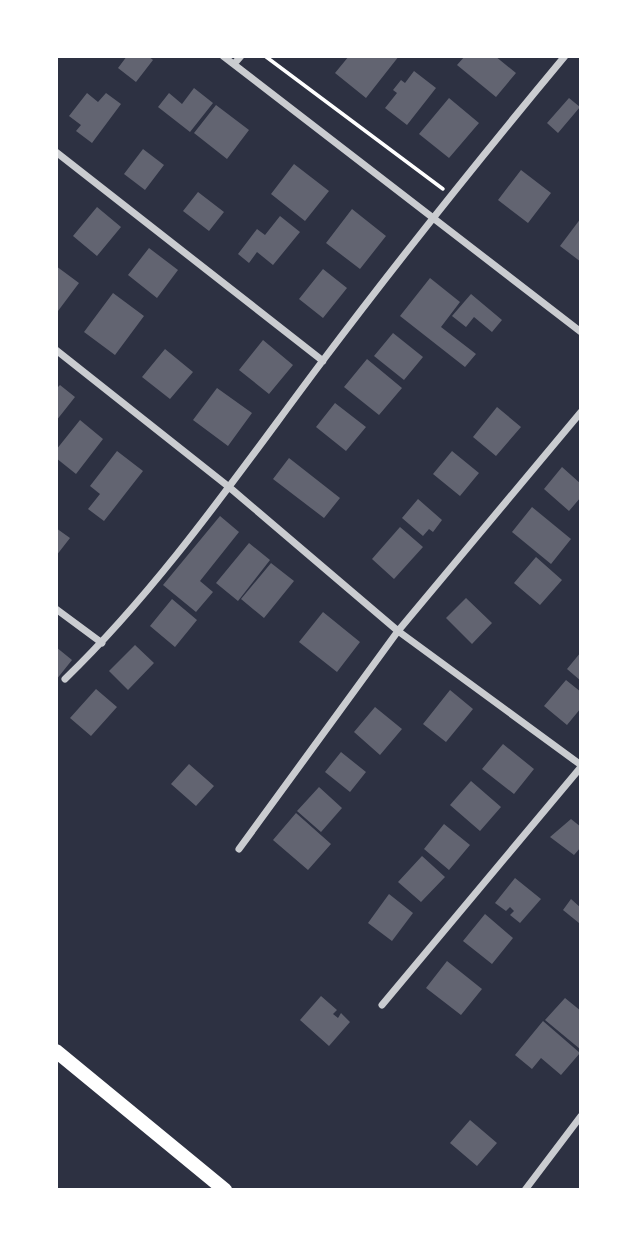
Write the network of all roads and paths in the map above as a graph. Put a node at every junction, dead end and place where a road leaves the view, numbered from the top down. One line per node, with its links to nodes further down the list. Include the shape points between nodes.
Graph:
1 (223, 56): 5 (street)
2 (241, 56): 5 (street)
3 (265, 56): 7 (path)
4 (565, 56): 7 (street)
5 (234, 64): 8 (street)
6 (56, 152): 11 (street)
7 (450, 195): 8 (street)
8 (432, 219): 9 (street); 11 (street)
9 (581, 332)
10 (56, 350): 13 (street)
11 (323, 361): 13 (street)
12 (581, 412): 15 (street)
13 (229, 487): 15 (street); 16 (street)
14 (56, 609): 16 (street)
15 (398, 631): 18 (street); 19 (street)
16 (102, 643): 17 (street)
17 (65, 680)
18 (581, 766): 20 (street)
19 (239, 849)
20 (382, 1005)
21 (56, 1051): 23 (main road)
22 (581, 1116): 24 (street)
23 (225, 1190)
24 (525, 1190)

